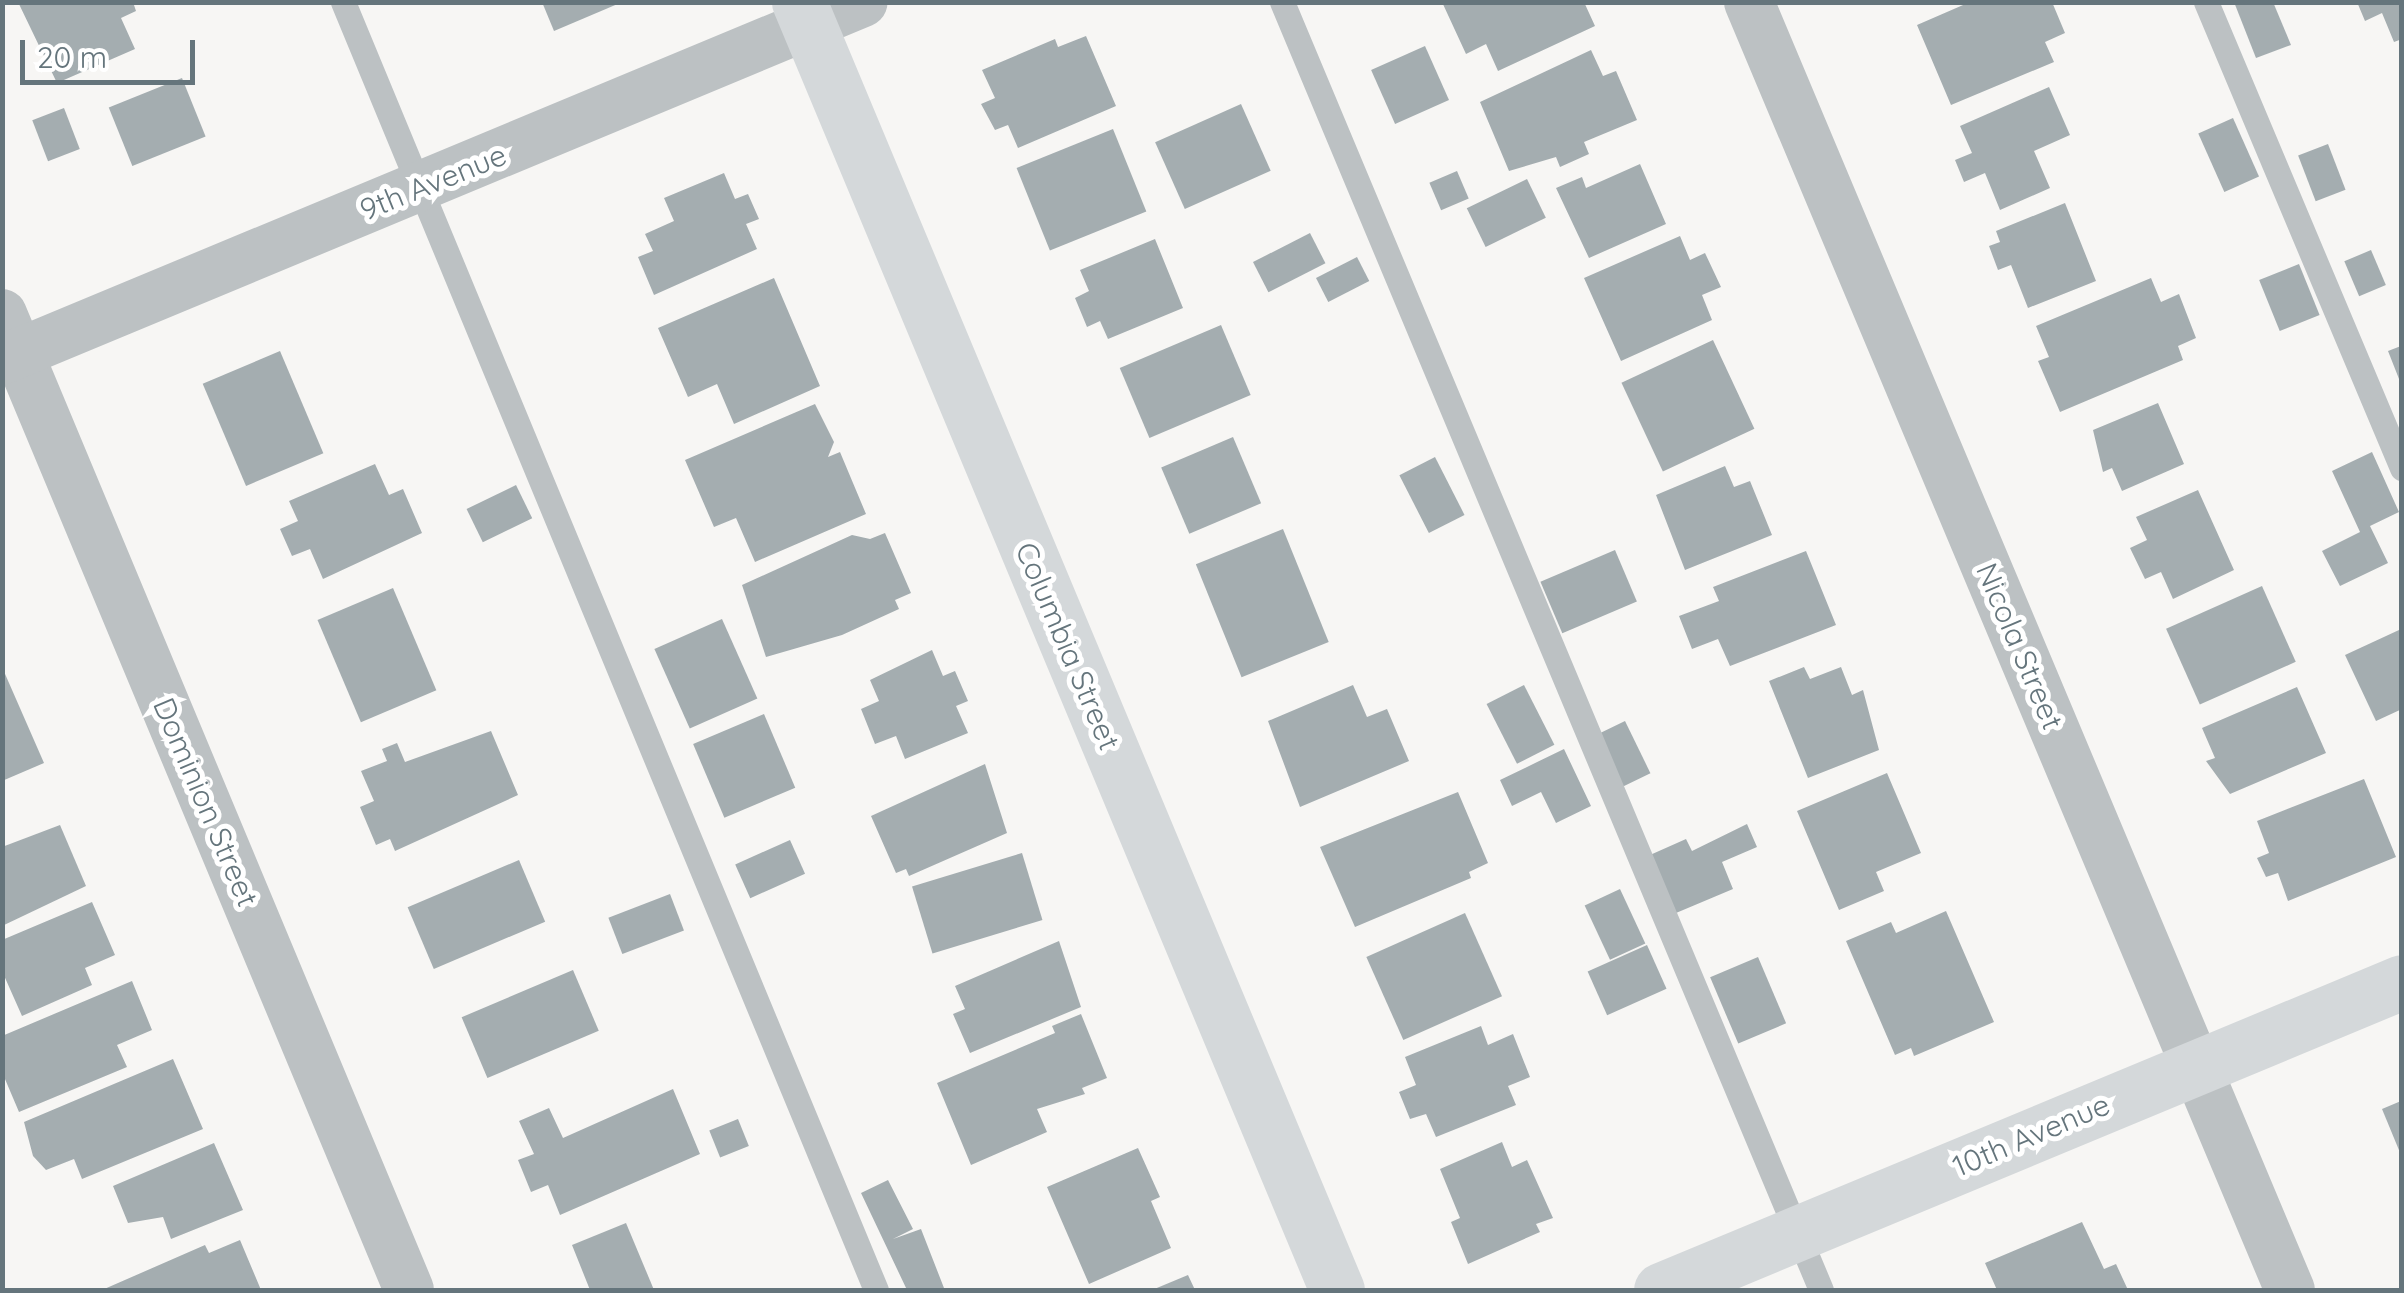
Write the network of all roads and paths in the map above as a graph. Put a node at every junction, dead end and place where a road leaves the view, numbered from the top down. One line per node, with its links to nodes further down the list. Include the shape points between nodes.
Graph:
1 (343, 2): 7 (lane)
2 (863, 2): 6 (street, 9th Avenue)
3 (1282, 2): 12 (lane)
4 (1749, 2): 11 (street, Nicola Street)
5 (2206, 2): 9 (lane)
6 (804, 14): 7 (street, 9th Avenue); 15 (main road, Columbia Street)
7 (420, 188): 8 (street, 9th Avenue); 14 (lane)
8 (8, 342): 13 (street, Dominion Street)
9 (2402, 468)
10 (2402, 982): 11 (main road, 10th Avenue)
11 (2197, 1066): 12 (main road, 10th Avenue); 18 (street, Nicola Street)
12 (1797, 1233): 16 (main road, 10th Avenue); 17 (lane)
13 (409, 1290)
14 (876, 1290)
15 (1337, 1290)
16 (1661, 1290)
17 (1820, 1290)
18 (2290, 1290)

